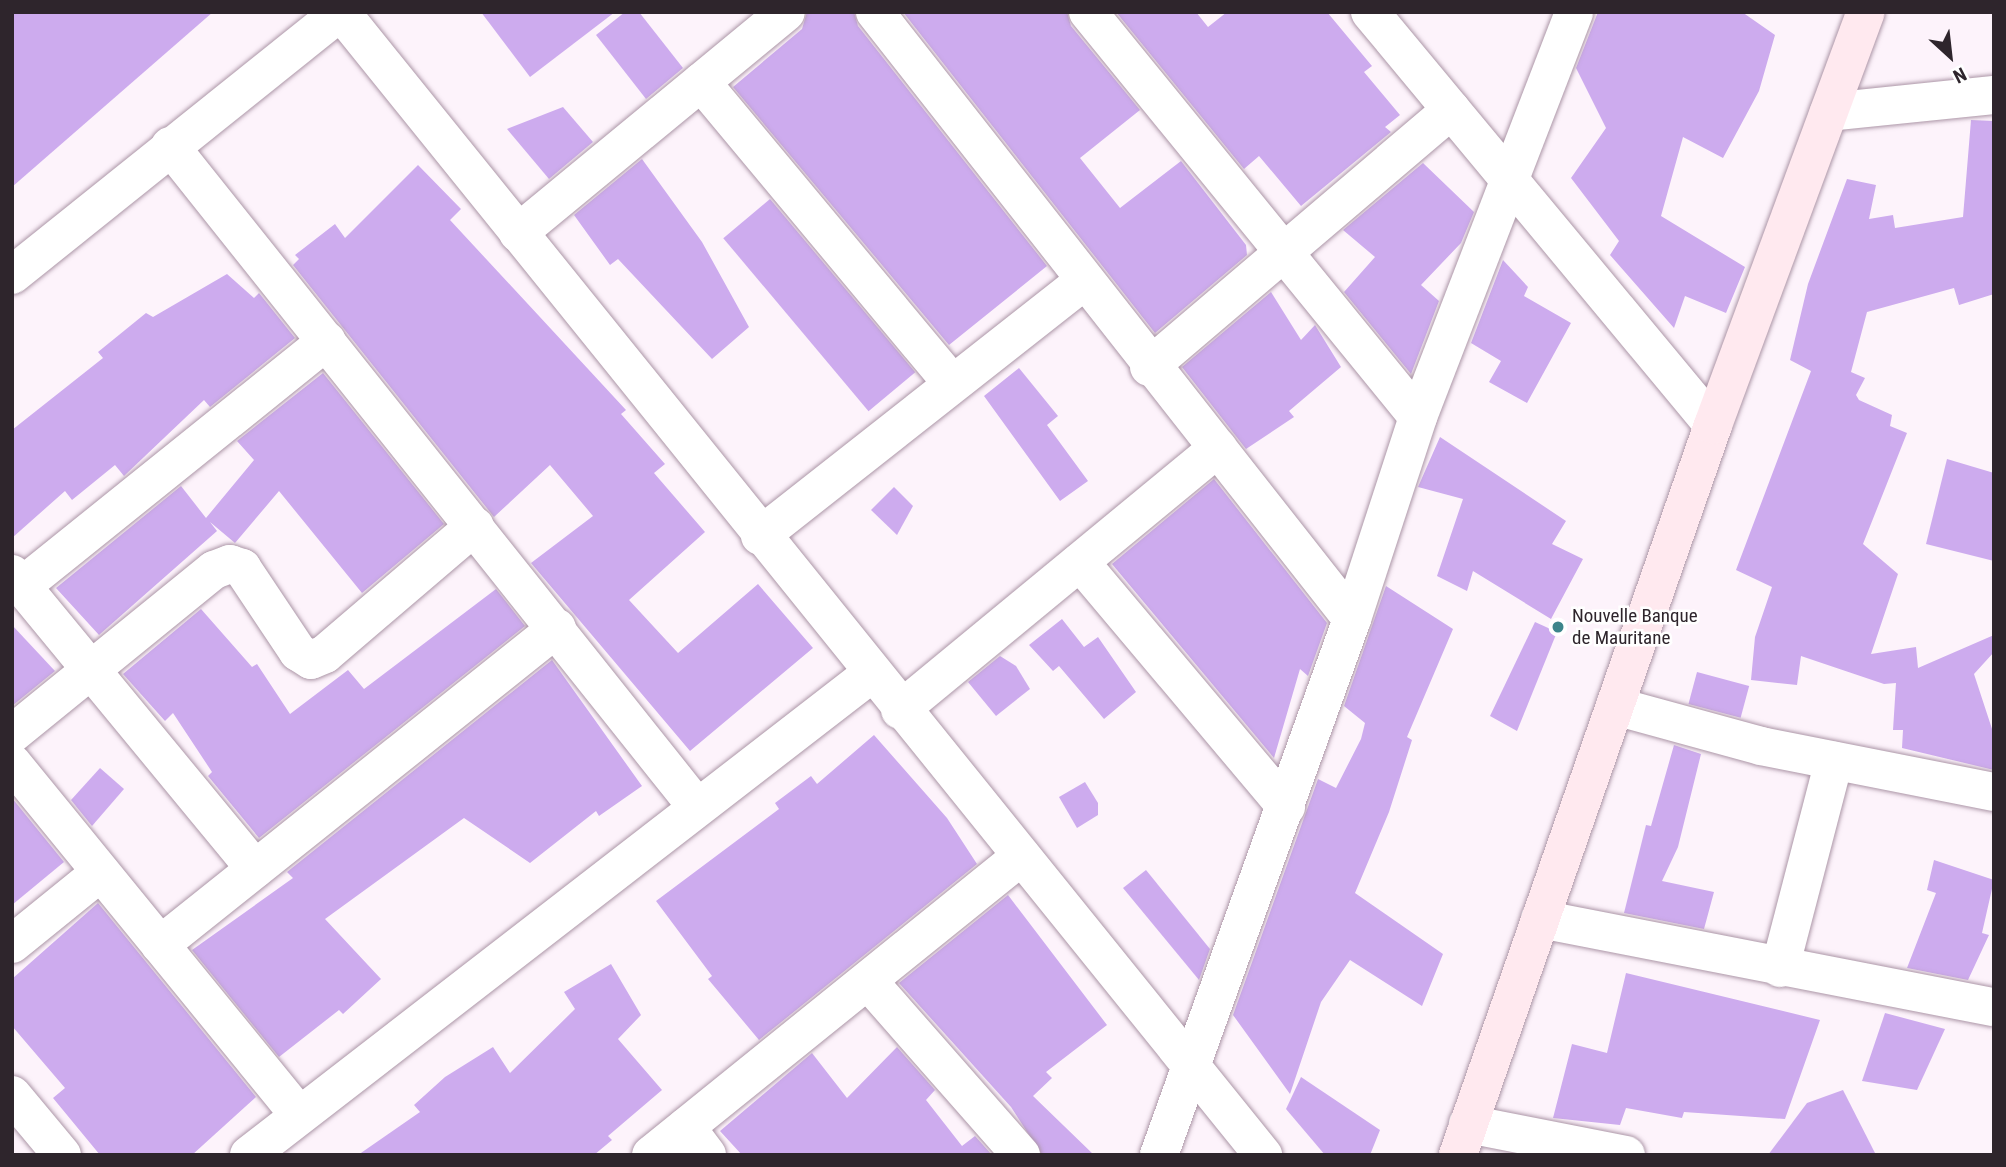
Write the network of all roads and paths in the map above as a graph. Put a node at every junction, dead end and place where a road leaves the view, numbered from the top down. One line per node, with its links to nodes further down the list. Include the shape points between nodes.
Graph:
1 (341, 12): 12 (street); 14 (street)
2 (786, 12): 8 (street)
3 (875, 12): 17 (street)
4 (1088, 12): 15 (street)
5 (1370, 12): 10 (street)
6 (1574, 12): 13 (street)
7 (1866, 12): 11 (street)
8 (701, 82): 14 (street); 20 (street)
9 (1994, 95): 11 (street)
10 (1451, 110): 13 (street); 15 (street)
11 (1829, 112): 22 (street)
12 (170, 146): 16 (street); 18 (street)
13 (1511, 182): 21 (street); 22 (street)
14 (518, 233): 25 (street)
15 (1285, 254): 19 (street); 21 (street)
16 (12, 275)
17 (1083, 282): 19 (street); 20 (street)
18 (327, 341): 24 (street); 27 (street)
19 (1149, 367): 23 (street)
20 (952, 383): 25 (street)
21 (1418, 417): 28 (street)
22 (1713, 425): 32 (street)
23 (1218, 448): 26 (street); 28 (street)
24 (475, 526): 29 (street); 30 (street, via 325,654 311,660 298,652 242,568 230,564 214,570)
25 (760, 536): 31 (street)
26 (1080, 562): 33 (street); 39 (street)
27 (17, 580): 30 (street)
28 (1352, 619): 39 (street)
29 (557, 628): 38 (street); 41 (street)
30 (88, 672): 34 (street); 41 (street)
31 (871, 674): 33 (street); 38 (street)
32 (1615, 706): 35 (street); 43 (street)
33 (900, 710): 40 (street)
34 (12, 733)
35 (1834, 761): 37 (street); 46 (street)
36 (12, 763): 42 (street)
37 (1994, 792)
38 (697, 807): 51 (street)
39 (1286, 807): 49 (street)
40 (1022, 856): 47 (street); 49 (street)
41 (256, 869): 45 (street)
42 (101, 872): 44 (street); 45 (street)
43 (1540, 919): 46 (street); 52 (street)
44 (12, 944)
45 (160, 945): 51 (street)
46 (1780, 968): 48 (street)
47 (868, 981): 53 (street); 57 (street)
48 (1994, 1007)
49 (1194, 1069): 58 (street); 59 (street)
50 (12, 1095): 54 (street)
51 (297, 1113): 55 (street)
52 (1463, 1140): 60 (street)
53 (696, 1141): 56 (street)
54 (62, 1155)
55 (249, 1155)
56 (651, 1155)
57 (1021, 1155)
58 (1159, 1155)
59 (1263, 1155)
60 (1626, 1155)

